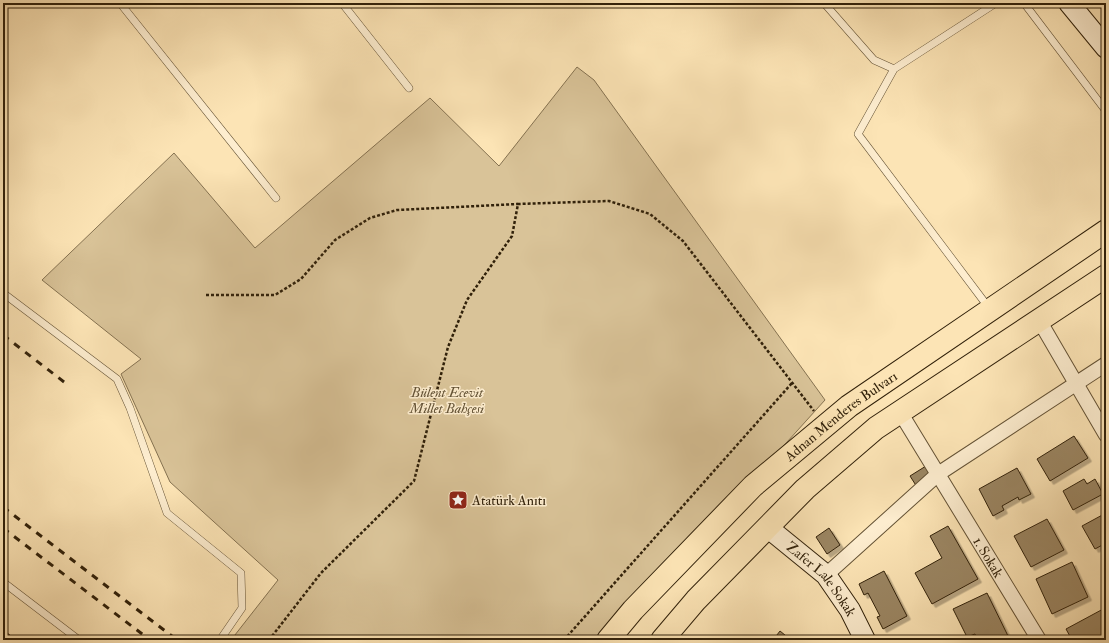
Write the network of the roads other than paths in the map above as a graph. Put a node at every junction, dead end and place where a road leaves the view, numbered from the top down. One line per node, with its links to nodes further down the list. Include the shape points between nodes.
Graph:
1 (120, 3): 11 (lane)
2 (342, 3): 9 (lane)
3 (824, 3): 8 (lane, via 874,60)
4 (996, 3): 8 (lane)
5 (1024, 3): 10 (lane)
6 (1069, 3): 7 (street)
7 (1106, 48)
8 (894, 69): 15 (lane, via 858,134)
9 (409, 88)
10 (1106, 111)
11 (276, 198)
12 (1106, 232): 15 (main road, Adnan Menderes Bulvarı)
13 (1106, 276): 16 (main road)
14 (3, 293): 26 (lane, via 117,379 130,408 167,513 241,573 242,608)
15 (990, 310): 27 (main road, Adnan Menderes Bulvarı, via 849,406 753,486 633,610)
16 (1039, 320): 18 (street); 19 (main road)
17 (1106, 364): 18 (street)
18 (1076, 384): 20 (street); 21 (street)
19 (900, 412): 21 (street, 1. Sokak); 22 (main road, via 876,428 805,489)
20 (1106, 435)
21 (938, 474): 23 (street); 30 (street, 1. Sokak)
22 (767, 527): 23 (street, Zafer Lale Sokak); 28 (main road, via 696,600)
23 (826, 575): 29 (street, Zafer Lale Sokak, via 850,610)
24 (3, 582): 25 (lane)
25 (79, 640)
26 (220, 640)
27 (608, 640)
28 (662, 640)
29 (865, 640)
30 (1039, 640)

